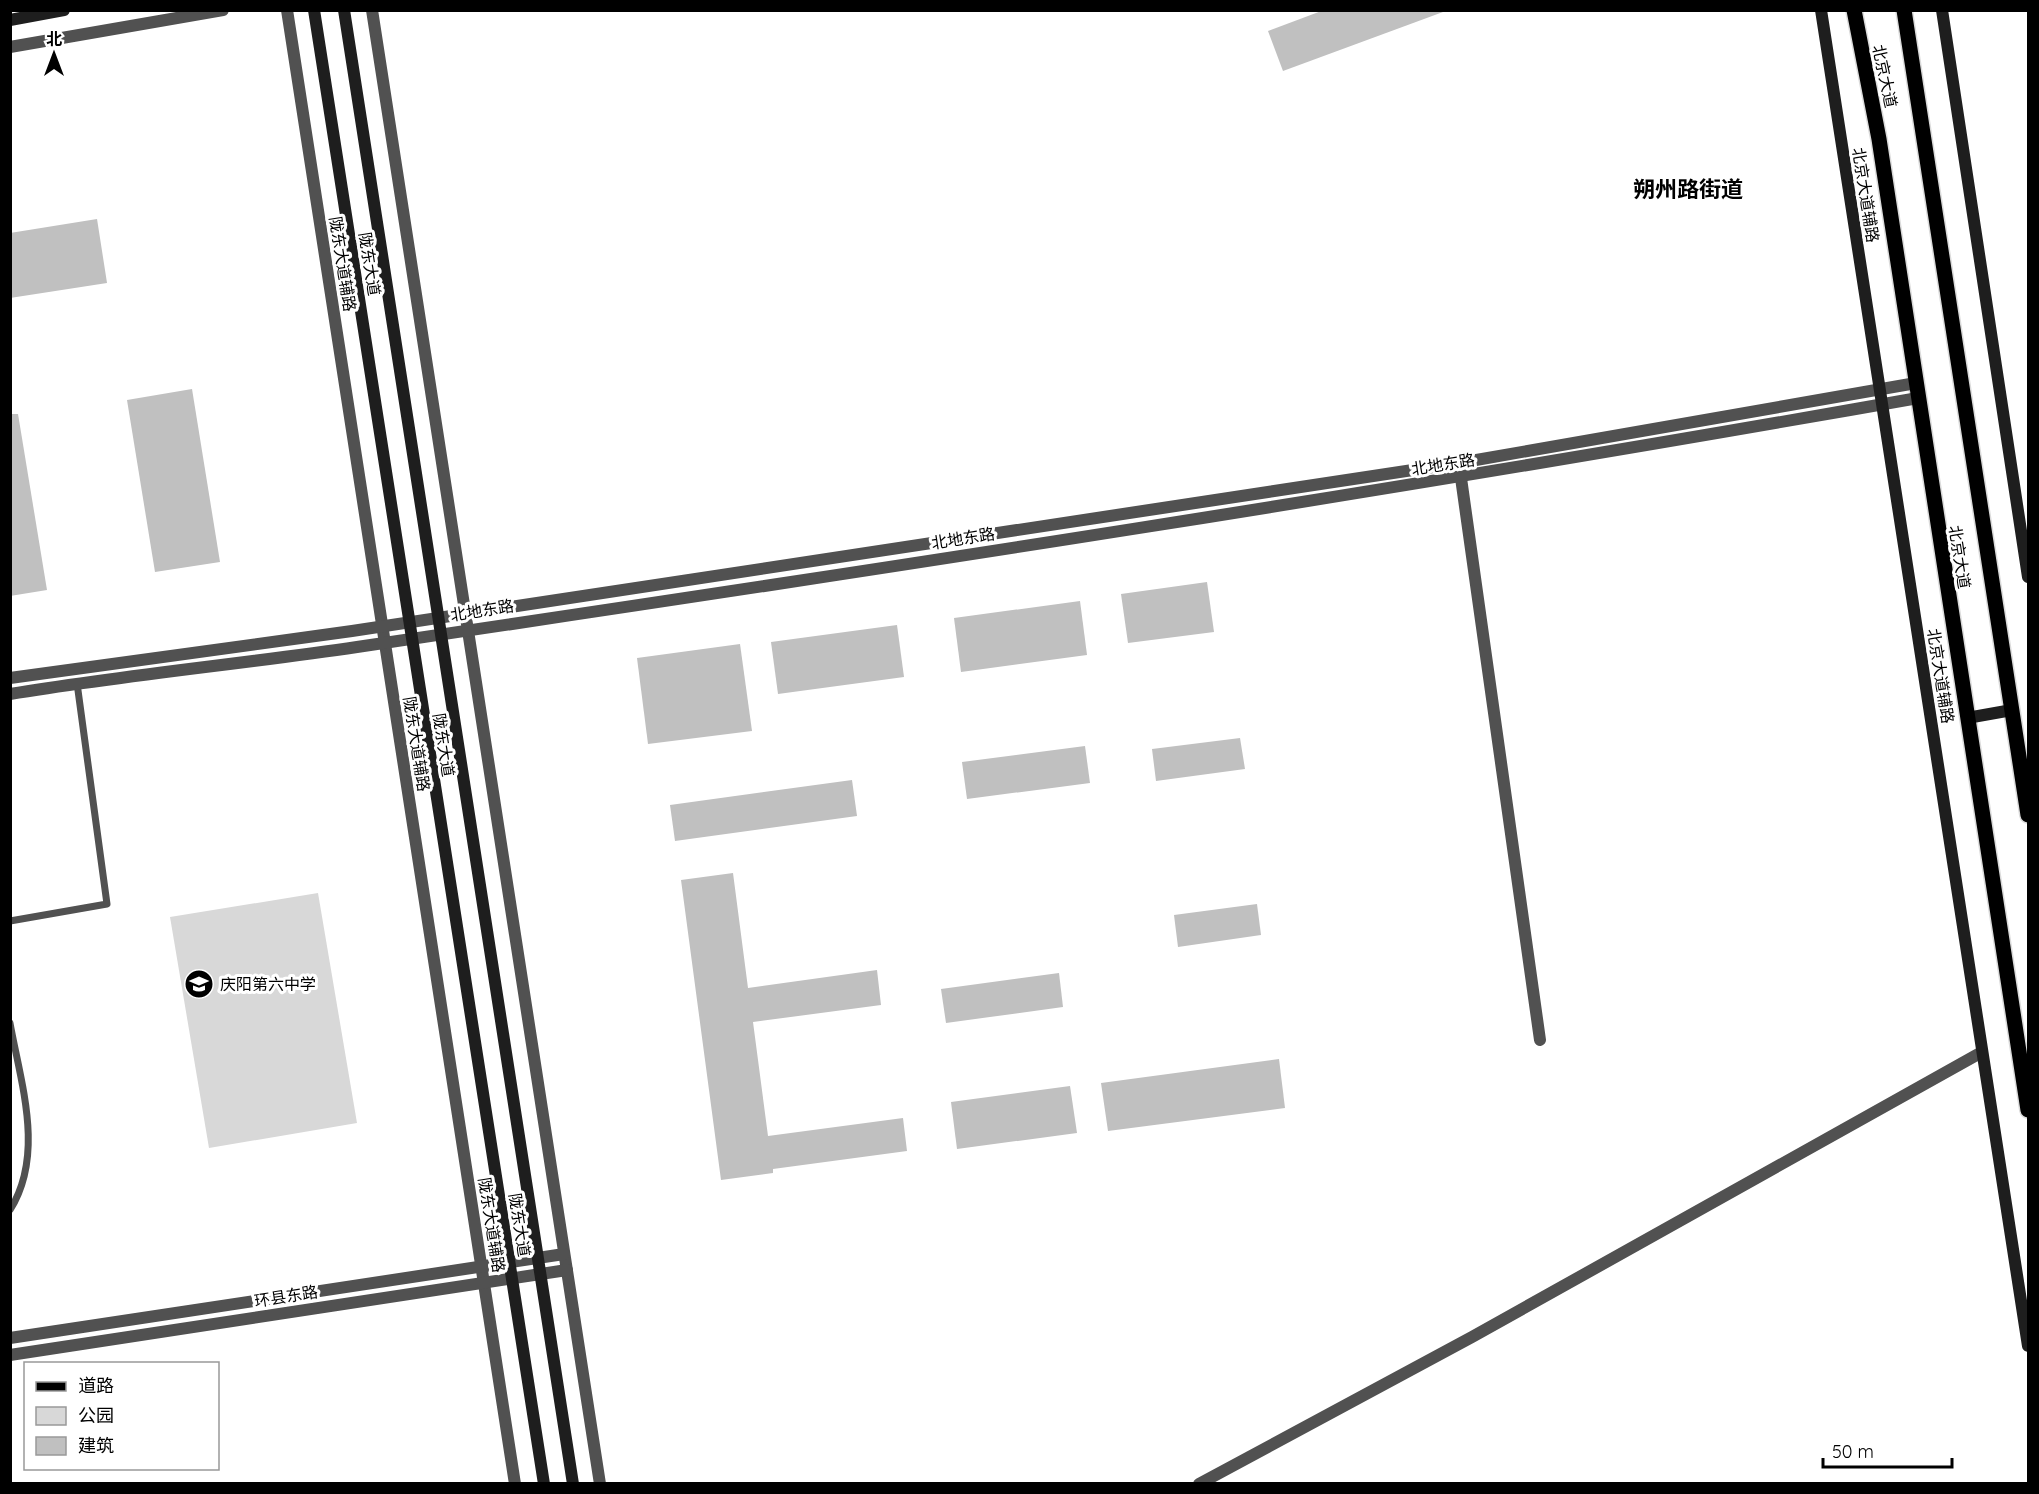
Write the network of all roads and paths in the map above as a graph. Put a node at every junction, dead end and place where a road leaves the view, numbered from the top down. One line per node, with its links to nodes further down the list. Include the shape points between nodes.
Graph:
1 (64, 10): 11 (main road)
2 (223, 10): 12 (street)
3 (286, 10): 21 (street, 陇东大道辅路)
4 (314, 10): 20 (main road, 陇东大道)
5 (344, 10): 19 (main road, 陇东大道)
6 (372, 10): 18 (street)
7 (1821, 10): 13 (main road, 北京大道辅路)
8 (1854, 10): 14 (main road, 北京大道, via 1879,139)
9 (1904, 10): 29 (main road, 北京大道)
10 (1942, 10): 17 (main road)
11 (10, 20)
12 (10, 47)
13 (1880, 390): 14 (street, 北地东路); 15 (main road, 北京大道辅路); 18 (street, 北地东路, via 1459,463)
14 (1917, 391): 15 (street, 北地东路); 30 (main road, 北京大道)
15 (1882, 404): 16 (street, 北地东路); 35 (main road, 北京大道辅路)
16 (1461, 478): 22 (street, 北地东路); 34 (street)
17 (2028, 571)
18 (465, 614): 19 (street, 北地东路); 22 (street)
19 (438, 618): 20 (street, 北地东路); 23 (main road, 陇东大道)
20 (409, 622): 21 (street, 北地东路); 24 (main road, 陇东大道)
21 (383, 626): 25 (street, 陇东大道辅路); 26 (street, 北地东路)
22 (468, 629): 23 (street, 北地东路); 38 (street)
23 (440, 634): 24 (street, 北地东路); 39 (main road, 陇东大道)
24 (411, 638): 25 (street, 北地东路); 40 (main road, 陇东大道)
25 (385, 643): 27 (street, 北地东路); 41 (street, 陇东大道辅路)
26 (10, 678)
27 (77, 683): 28 (street, 北地东路); 32 (lane, via 107,904)
28 (10, 694)
29 (2012, 710): 30 (main road); 31 (main road, 北京大道)
30 (1967, 718): 36 (main road, 北京大道)
31 (2028, 815)
32 (10, 921)
33 (10, 1023): 37 (lane, via 29,1136 29,1165 21,1193)
34 (1540, 1040)
35 (1982, 1052): 47 (main road, 北京大道辅路); 53 (street, via 1472,1337)
36 (2028, 1110)
37 (10, 1210)
38 (564, 1254): 39 (street, 环县东路); 42 (street)
39 (537, 1258): 40 (street, 环县东路); 43 (main road, 陇东大道)
40 (510, 1262): 41 (street, 环县东路); 44 (main road, 陇东大道)
41 (482, 1266): 45 (street, 陇东大道辅路); 46 (street, 环县东路)
42 (567, 1270): 43 (street, 环县东路); 52 (street)
43 (540, 1274): 44 (street, 环县东路); 51 (main road, 陇东大道)
44 (512, 1278): 45 (street, 环县东路); 50 (main road, 陇东大道)
45 (484, 1282): 48 (street, 环县东路); 49 (street, 陇东大道辅路)
46 (10, 1338)
47 (2028, 1346)
48 (10, 1355)
49 (515, 1484)
50 (544, 1484)
51 (573, 1484)
52 (600, 1484)
53 (1199, 1484)

